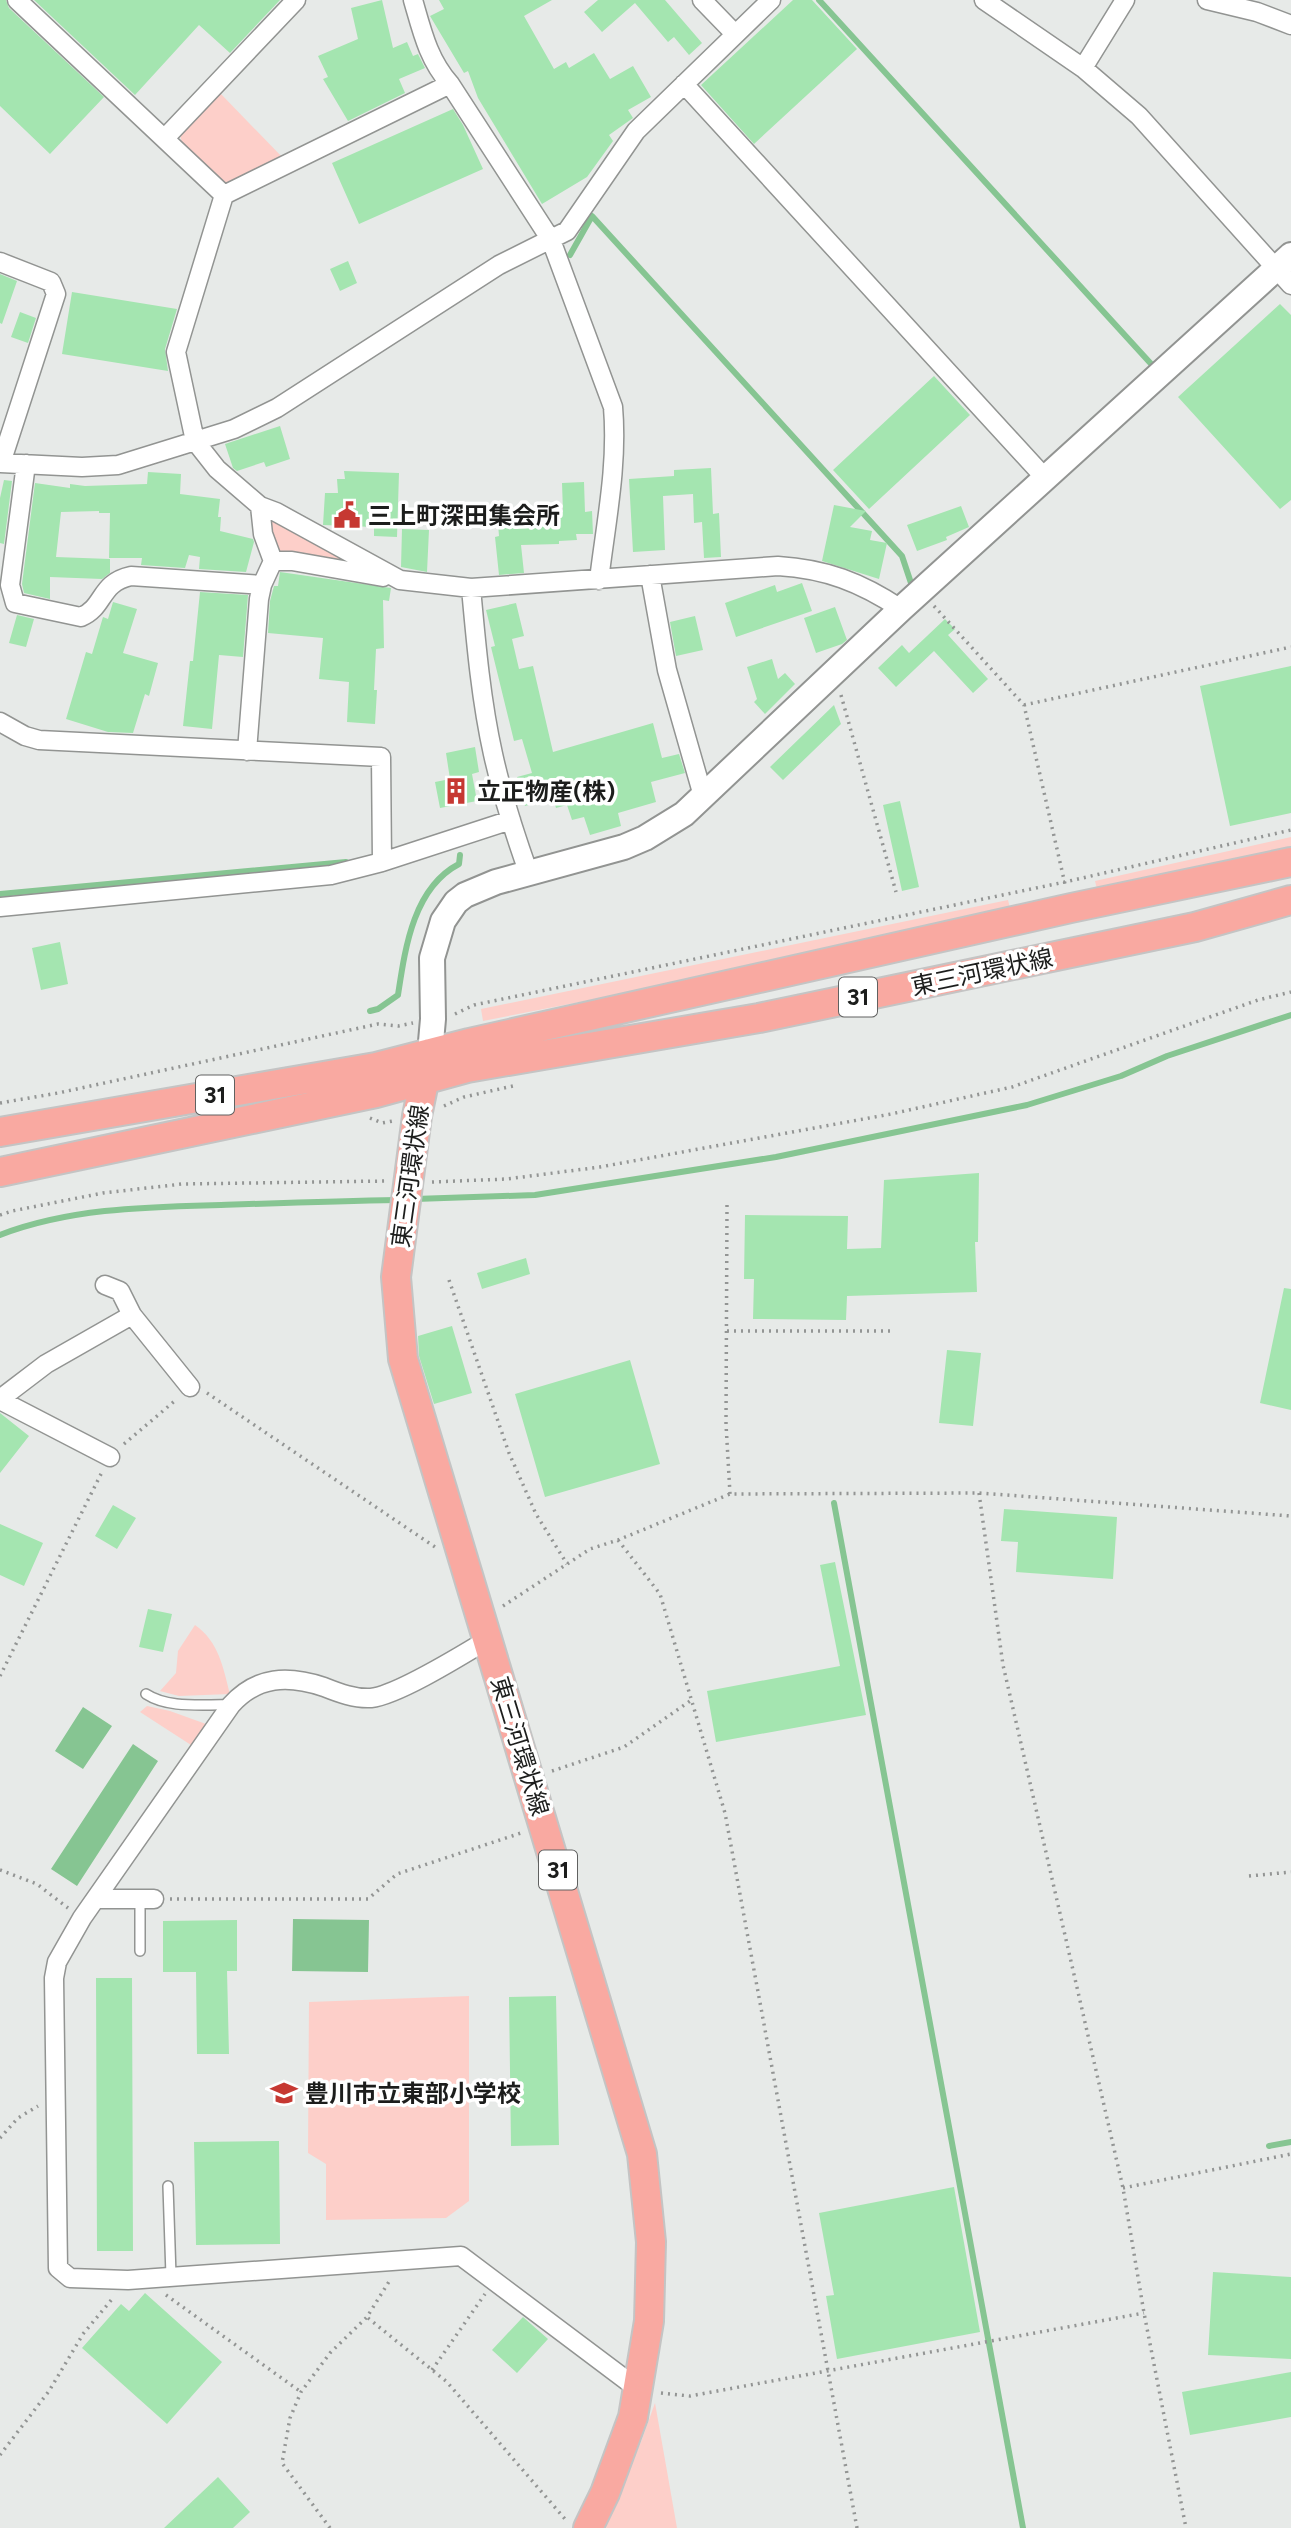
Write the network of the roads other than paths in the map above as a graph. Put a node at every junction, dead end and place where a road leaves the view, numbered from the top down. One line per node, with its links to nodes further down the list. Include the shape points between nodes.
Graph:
1 (18, 0): 14 (street)
2 (296, 0): 14 (street)
3 (413, 0): 12 (street, via 425,44)
4 (702, 0): 10 (street)
5 (771, 0): 10 (street)
6 (984, 0): 11 (street)
7 (1125, 0): 11 (street)
8 (1207, 0): 9 (street)
9 (1291, 25)
10 (735, 34): 13 (street)
11 (1083, 68): 18 (street, via 1139,116)
12 (450, 84): 15 (street); 16 (street)
13 (684, 84): 16 (street, via 636,131 567,231); 22 (street)
14 (165, 138): 15 (street)
15 (224, 195): 19 (street, via 176,352)
16 (551, 240): 19 (street, via 499,265 277,408); 28 (street, via 613,407 614,461)
17 (0, 262): 20 (street, via 51,282 56,294)
18 (1286, 270): 22 (street)
19 (195, 441): 21 (street, via 118,465); 23 (street, via 217,468)
20 (1, 463): 21 (street)
21 (26, 464): 25 (street)
22 (1046, 479): 31 (street)
23 (260, 506): 24 (street, via 263,534); 27 (street)
24 (273, 561): 27 (street); 29 (street)
25 (6, 565): 29 (street, via 15,603 81,617 90,613 110,585 131,576)
26 (650, 575): 28 (street); 31 (street, via 747,566 799,568 845,578); 34 (street, via 667,670)
27 (400, 580): 30 (street)
28 (599, 580): 30 (street)
29 (262, 585): 33 (street)
30 (471, 588): 35 (street, via 482,695)
31 (901, 609): 34 (street)
32 (0, 722): 33 (street, via 39,740)
33 (247, 751): 36 (street, via 381,757)
34 (703, 796): 38 (street, via 645,838)
35 (511, 820): 36 (street); 38 (street)
36 (382, 862): 40 (street, via 331,875)
37 (1291, 862): 41 (main road, 東三河環状線 / 31, via 1068,895)
38 (529, 874): 41 (street, via 464,895 449,911 432,958)
39 (1291, 900): 42 (main road, 東三河環状線 / 31, via 1195,927 787,1013 467,1068)
40 (0, 907)
41 (430, 1053): 42 (main road, 東三河環状線 / 31); 43 (main road, 東三河環状線 / 31, via 376,1067)
42 (423, 1081): 44 (main road, 東三河環状線 / 31); 50 (main road, 東三河環状線 / 31, via 396,1277 397,1311 403,1359)
43 (0, 1132)
44 (0, 1171)
45 (105, 1285): 46 (street, via 120,1291)
46 (132, 1315): 47 (street); 48 (street, via 46,1364)
47 (190, 1387)
48 (0, 1399): 49 (street)
49 (110, 1457)
50 (485, 1630): 52 (street, via 397,1690 373,1698 281,1679 243,1691); 58 (main road, 東三河環状線 / 31, via 642,2154 651,2242 649,2321)
51 (146, 1693): 52 (lane, via 178,1704)
52 (231, 1705): 53 (street)
53 (97, 1899): 54 (street); 57 (street, via 64,1948 54,1978 58,2268 70,2277)
54 (147, 1899): 55 (lane)
55 (140, 1951)
56 (167, 2186): 57 (lane)
57 (171, 2276): 58 (street, via 461,2256)
58 (638, 2389): 59 (main road, 東三河環状線 / 31, via 621,2452)
59 (588, 2528)

